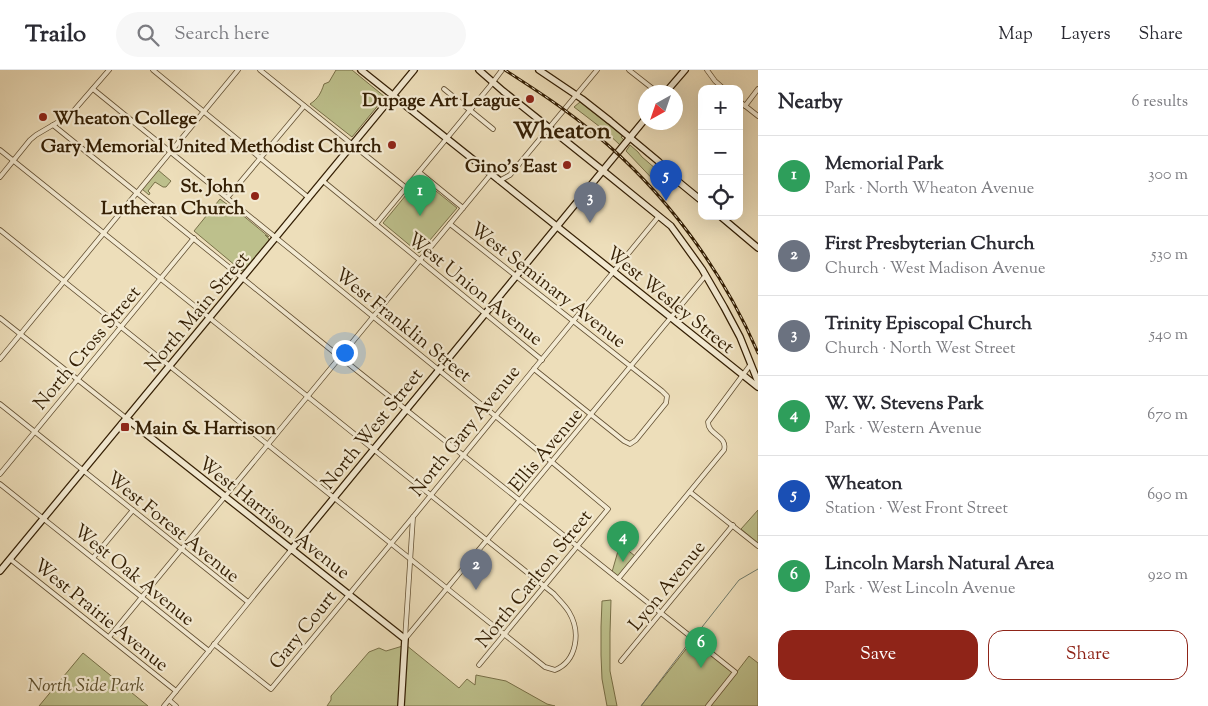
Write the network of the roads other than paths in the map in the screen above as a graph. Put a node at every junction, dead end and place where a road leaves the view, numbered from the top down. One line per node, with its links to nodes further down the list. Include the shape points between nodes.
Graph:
1 (109, 70): 18 (street)
2 (152, 70): 26 (street)
3 (238, 70): 26 (street)
4 (260, 70): 23 (street)
5 (361, 70): 22 (street, West Wesley Street)
6 (414, 70): 22 (street, North Main Street)
7 (479, 70): 14 (street)
8 (502, 70): 14 (street)
9 (539, 70): 21 (street)
10 (597, 70): 21 (street)
11 (629, 70): 15 (street)
12 (685, 70): 16 (street)
13 (707, 70): 17 (street)
14 (493, 82): 25 (street); 30 (street)
15 (648, 85)
16 (672, 85)
17 (720, 85)
18 (93, 89): 28 (street, via 70,115); 36 (street, West Franklin Street)
19 (444, 89): 25 (street)
20 (758, 89): 24 (street)
21 (577, 95): 30 (street); 32 (street)
22 (393, 96): 33 (street, West Wesley Street); 34 (street, North Main Street)
23 (304, 106): 34 (street); 37 (street)
24 (745, 106): 27 (street)
25 (470, 110): 31 (street); 33 (street)
26 (204, 112): 36 (street); 37 (street)
27 (758, 116)
28 (53, 125): 38 (street, via 30,140); 46 (street)
29 (638, 127): 32 (street, North West Street)
30 (549, 128): 39 (street); 44 (street, via 510,176)
31 (493, 129)
32 (629, 137): 39 (street, North West Street); 49 (street)
33 (447, 139): 40 (street); 41 (street, West Wesley Street)
34 (352, 145): 43 (street, North Main Street); 45 (street)
35 (0, 150): 38 (street)
36 (170, 152): 46 (street); 47 (street, West Franklin Street)
37 (260, 158): 47 (street); 48 (street)
38 (13, 161): 42 (street); 57 (street)
39 (603, 170): 51 (street); 55 (street, North West Street)
40 (419, 172): 45 (street); 50 (street)
41 (491, 174): 44 (street, West Wesley Street); 50 (street)
42 (0, 177)
43 (322, 181): 48 (street, North Main Street); 53 (street, West Union Avenue)
44 (499, 181): 55 (street, West Wesley Street)
45 (405, 188): 53 (street)
46 (137, 192): 57 (street); 58 (street)
47 (227, 198): 59 (street, West Franklin Street)
48 (309, 198): 59 (street, North Main Street)
49 (698, 198)
50 (463, 208): 54 (street)
51 (660, 216): 62 (street, North Gary Avenue); 63 (street, via 671,226)
52 (725, 220): 60 (street)
53 (376, 224): 61 (street, West Union Avenue)
54 (450, 224): 61 (street); 64 (street, West Seminary Avenue)
55 (556, 227): 62 (street, West Wesley Street); 64 (street, North West Street)
56 (0, 230): 67 (street)
57 (104, 233): 66 (street); 67 (street)
58 (194, 238): 65 (street); 66 (street, North Cross Street)
59 (276, 238): 65 (street, North Main Street); 69 (street, West Franklin Street)
60 (758, 248)
61 (420, 260): 68 (street, West Union Avenue); 69 (street)
62 (613, 272): 72 (street, West Wesley Street); 73 (street, North Gary Avenue)
63 (706, 275): 72 (street, Ellis Avenue); 79 (street)
64 (516, 276): 68 (street, North West Street); 73 (street, West Seminary Avenue)
65 (243, 278): 71 (street, North Main Street); 76 (street)
66 (161, 279): 71 (street); 74 (street, North Cross Street)
67 (63, 282): 74 (street); 75 (street)
68 (485, 314): 78 (street, West Union Avenue); 82 (street, North West Street)
69 (373, 317): 76 (street); 82 (street, West Franklin Street)
70 (0, 318): 75 (street)
71 (209, 318): 80 (street, North Main Street); 88 (street)
72 (670, 318): 81 (street, Ellis Avenue); 84 (street, West Wesley Street)
73 (573, 321): 78 (street, North Gary Avenue); 81 (street, West Seminary Avenue)
74 (121, 327): 80 (street); 85 (street, North Cross Street)
75 (21, 334): 77 (street); 85 (street)
76 (340, 357): 88 (street); 90 (street)
77 (0, 359)
78 (542, 360): 83 (street, North Gary Avenue)
79 (750, 364): 84 (street, West Wesley Street); 86 (street)
80 (170, 366): 93 (street, North Main Street); 95 (street)
81 (631, 366): 91 (street, Ellis Avenue); 91 (street, West Seminary Avenue, via 667,396 665,405 630,444)
82 (439, 369): 90 (street, North West Street); 92 (street, West Franklin Street)
83 (534, 369): 91 (street, West Union Avenue); 92 (street, North Gary Avenue)
84 (742, 376): 87 (street, West Wesley Street); 102 (street, via 708,422 710,430 724,441 725,448)
85 (77, 379): 93 (street); 94 (street, North Cross Street)
86 (758, 382)
87 (758, 387)
88 (307, 396): 95 (street); 96 (street)
89 (0, 404): 94 (street, West Forest Avenue)
90 (406, 410): 96 (street, North West Street); 97 (street)
91 (591, 415): 98 (street, Ellis Avenue)
92 (495, 416): 97 (street, North Gary Avenue); 98 (street, West Franklin Street)
93 (126, 418): 99 (street, North Main Street); 104 (street, West Harrison Avenue)
94 (34, 432): 99 (street, West Forest Avenue); 100 (street, North Cross Street)
95 (268, 444): 104 (street); 105 (street)
96 (373, 449): 103 (street); 105 (street, North West Street)
97 (463, 455): 103 (street, North Gary Avenue); 106 (street)
98 (552, 462): 106 (street, Ellis Avenue); 107 (street, West Franklin Street)
99 (83, 470): 108 (street, West Forest Avenue); 110 (street, North Main Street)
100 (0, 474)
101 (0, 484): 110 (street, West Oak Avenue)
102 (690, 492): 111 (street); 122 (street)
103 (430, 495): 109 (street, North Gary Avenue); 112 (street)
104 (225, 497): 116 (street); 117 (street, West Harrison Avenue)
105 (334, 498): 113 (street); 117 (street, North West Street)
106 (520, 500): 112 (street, Ellis Avenue); 114 (street)
107 (608, 509): 114 (street, North Carlton Street)
108 (133, 510): 116 (street, West Forest Avenue); 118 (street)
109 (412, 516): 113 (street, Gary Court); 120 (street, North Gary Avenue)
110 (43, 519): 118 (street, West Oak Avenue); 119 (street, North Main Street)
111 (733, 525): 115 (street); 128 (street, Lyon Avenue)
112 (487, 541): 123 (street); 124 (street, Ellis Avenue)
113 (391, 544): 120 (street); 125 (street, Gary Court)
114 (577, 546): 122 (street); 123 (street, North Carlton Street)
115 (758, 546)
116 (182, 549): 126 (street); 127 (street, West Forest Avenue)
117 (291, 550): 125 (street, West Harrison Avenue); 127 (street, North West Street)
118 (93, 558): 126 (street, West Oak Avenue)
119 (10, 559): 121 (street, North Main Street); 130 (street, West Prairie Avenue)
120 (409, 559): 124 (street); 131 (street, North Gary Avenue)
121 (1, 567)
122 (618, 579): 128 (street)
123 (544, 586): 129 (street, North Carlton Street); 129 (street, via 569,612 576,631 568,660 555,670 548,668)
124 (448, 589): 129 (street); 131 (street, Ellis Avenue)
125 (348, 595): 131 (street, West Harrison Avenue); 132 (street, Gary Court, via 271,689)
126 (142, 597): 130 (street); 133 (street, West Oak Avenue)
127 (248, 602): 132 (street, North West Street)
128 (661, 613): 134 (street, Lyon Avenue); 141 (street, via 735,672)
129 (504, 634): 135 (street, North Carlton Street)
130 (109, 637): 136 (street, West Prairie Avenue)
131 (404, 640): 140 (street, North Gary Avenue)
132 (214, 644): 133 (street, North West Street)
133 (209, 651): 136 (street, North West Street)
134 (621, 661)
135 (479, 665)
136 (176, 691): 137 (street, North West Street)
137 (169, 700): 138 (street, North West Street); 139 (street, West Prairie Avenue)
138 (164, 706)
139 (176, 706)
140 (401, 706)
141 (708, 706)

